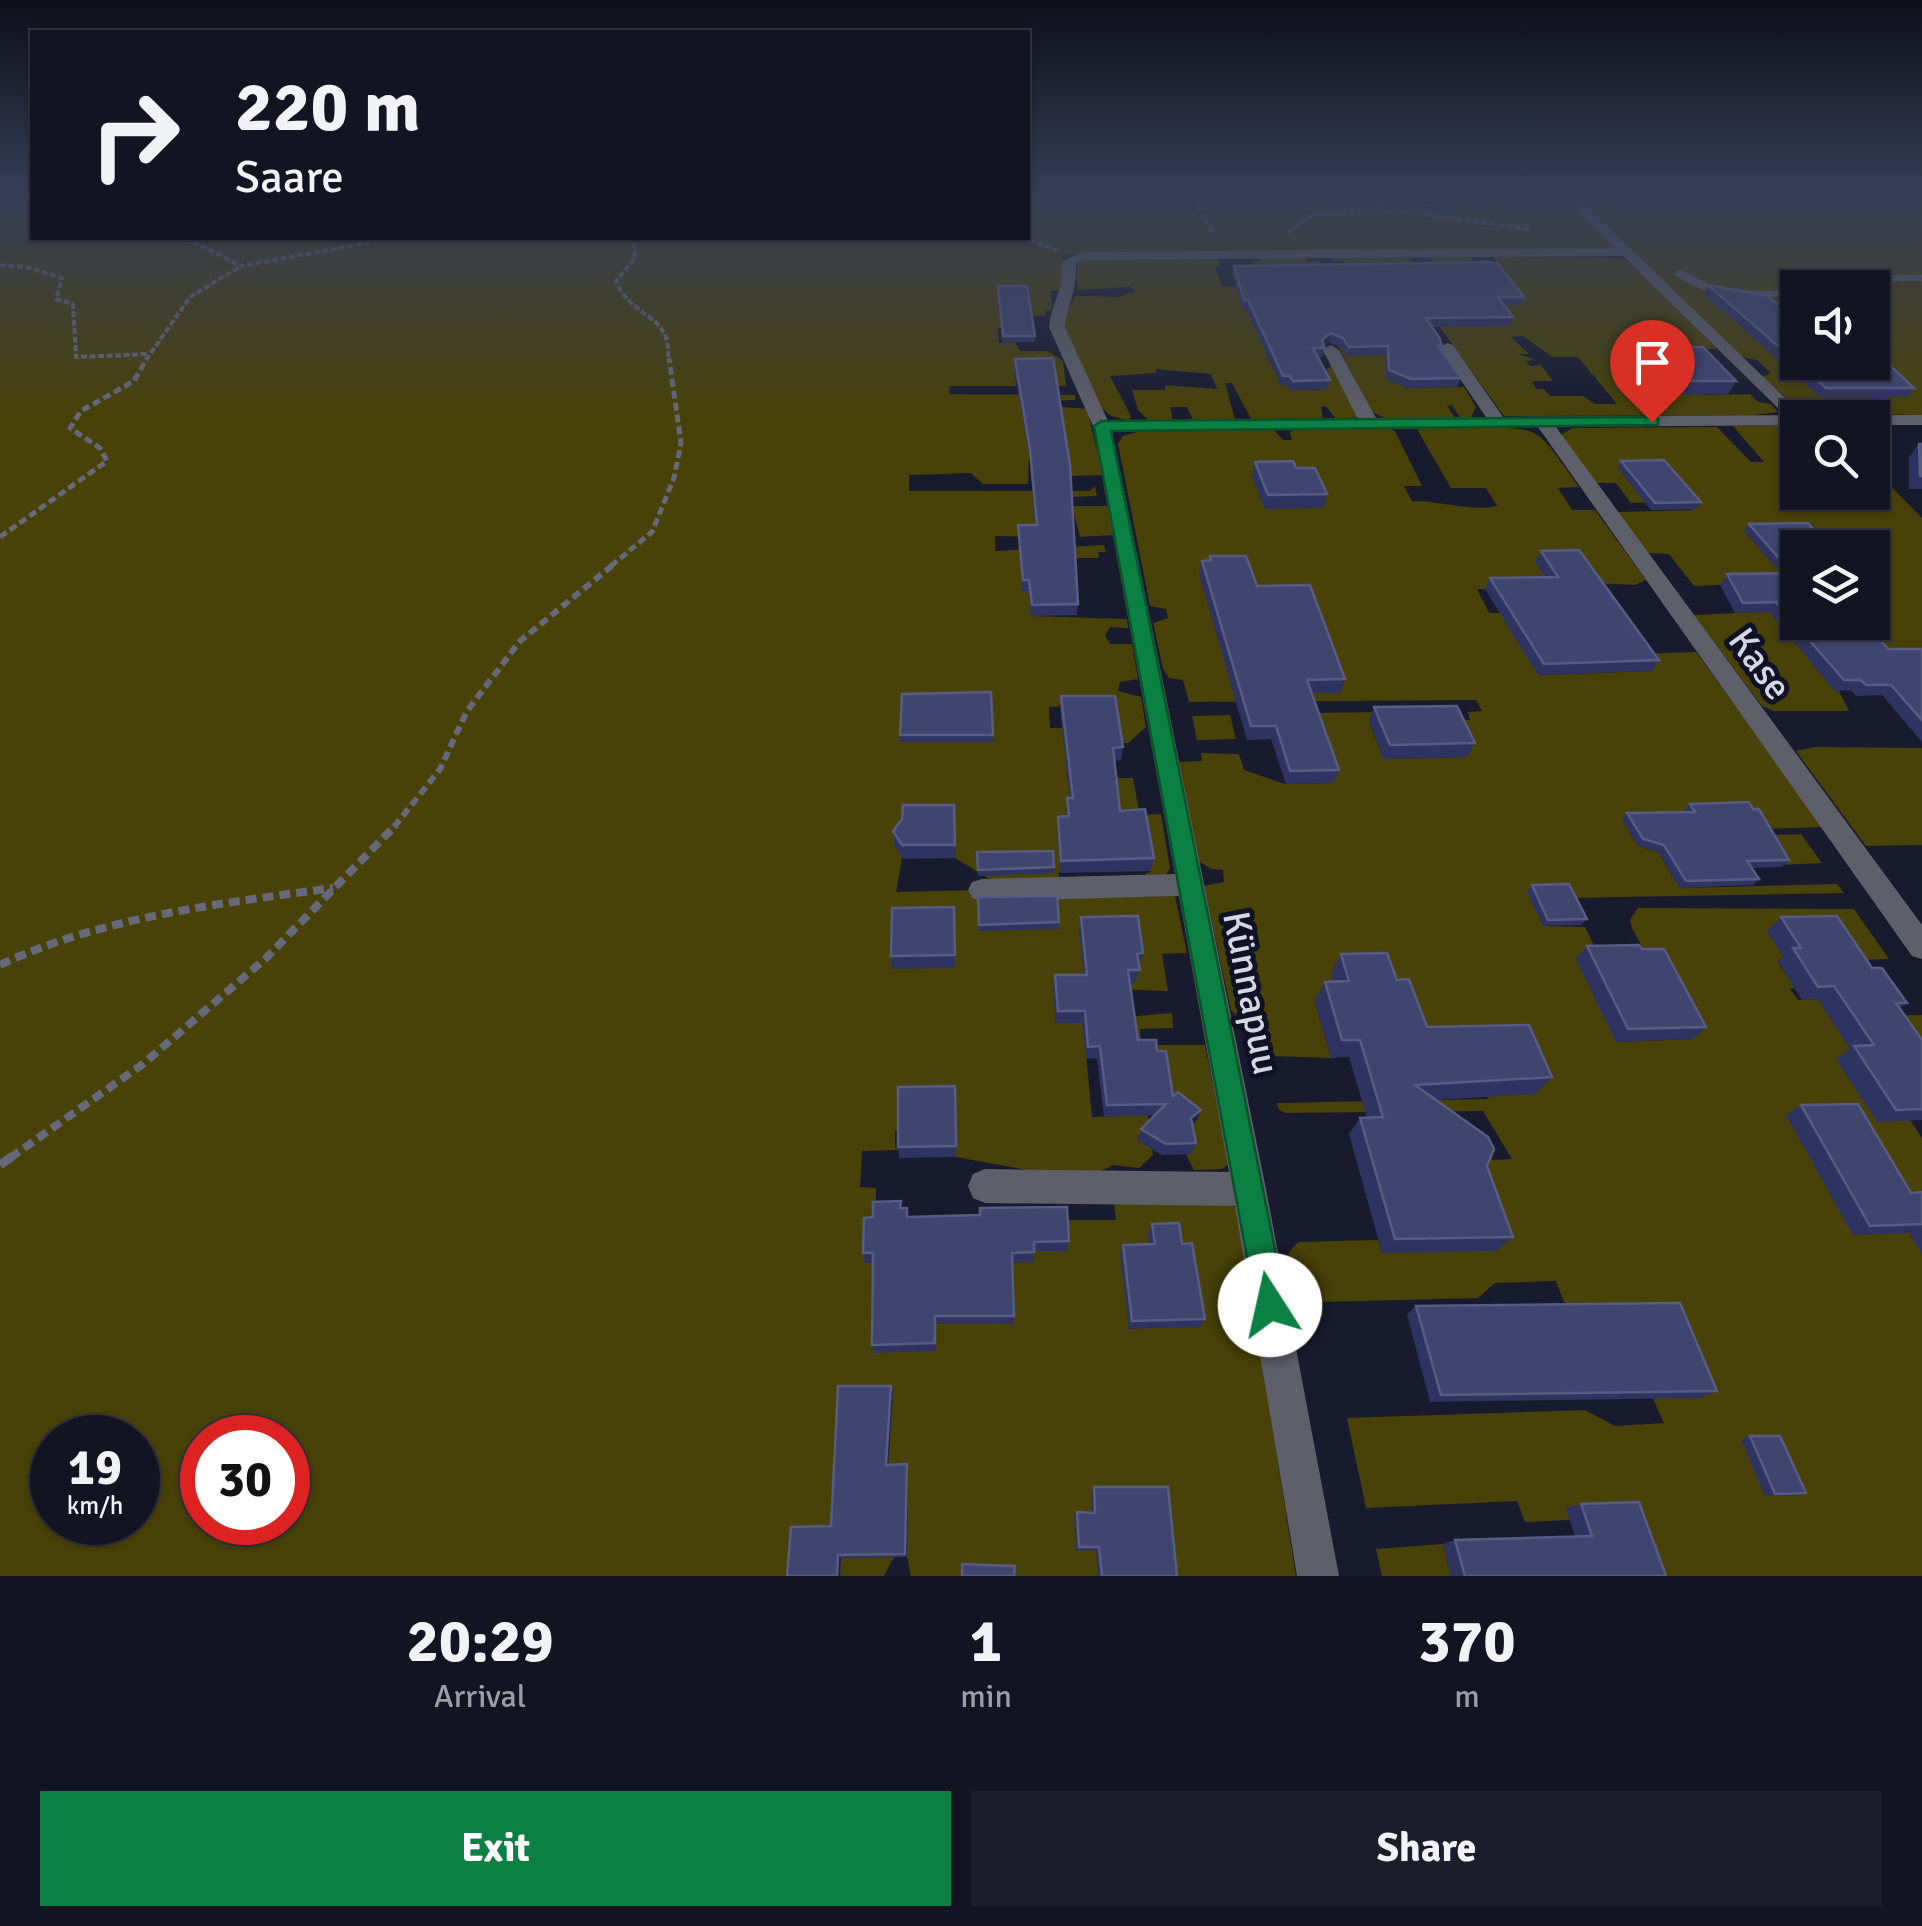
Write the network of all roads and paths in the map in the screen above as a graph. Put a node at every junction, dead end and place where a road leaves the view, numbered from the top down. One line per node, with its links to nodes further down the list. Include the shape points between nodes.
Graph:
1 (38, 271): 10 (path, via 62,278 56,299 73,304 76,357)
2 (234, 271): 10 (path, via 190,296)
3 (625, 271): 21 (path, via 616,289 660,324 670,343 681,443 652,532 520,642 467,711 440,769 383,840)
4 (1069, 271): 18 (street, Künnapuu, via 1057,326)
5 (1647, 271): 11 (street)
6 (1680, 272): 7 (lane, via 1741,295 1778,294 1794,279)
7 (1922, 278)
8 (1446, 348): 15 (street)
9 (1331, 350): 17 (street)
10 (150, 354): 19 (path, via 134,381 81,411 70,428 100,448 107,461)
11 (1780, 401)
12 (1780, 419): 16 (street)
13 (1890, 420): 14 (street)
14 (1922, 420)
15 (1498, 422): 16 (street); 17 (street)
16 (1543, 422): 23 (street, Kase)
17 (1370, 424): 18 (street)
18 (1102, 426): 20 (street, Künnapuu)
19 (0, 537)
20 (1189, 885): 22 (street); 27 (street, Künnapuu)
21 (333, 888): 24 (path, via 106,930); 25 (path, via 265,959 143,1064)
22 (982, 890)
23 (1922, 947)
24 (0, 965)
25 (0, 1165)
26 (985, 1186): 27 (street)
27 (1250, 1189): 28 (street, Künnapuu)
28 (1318, 1576)

